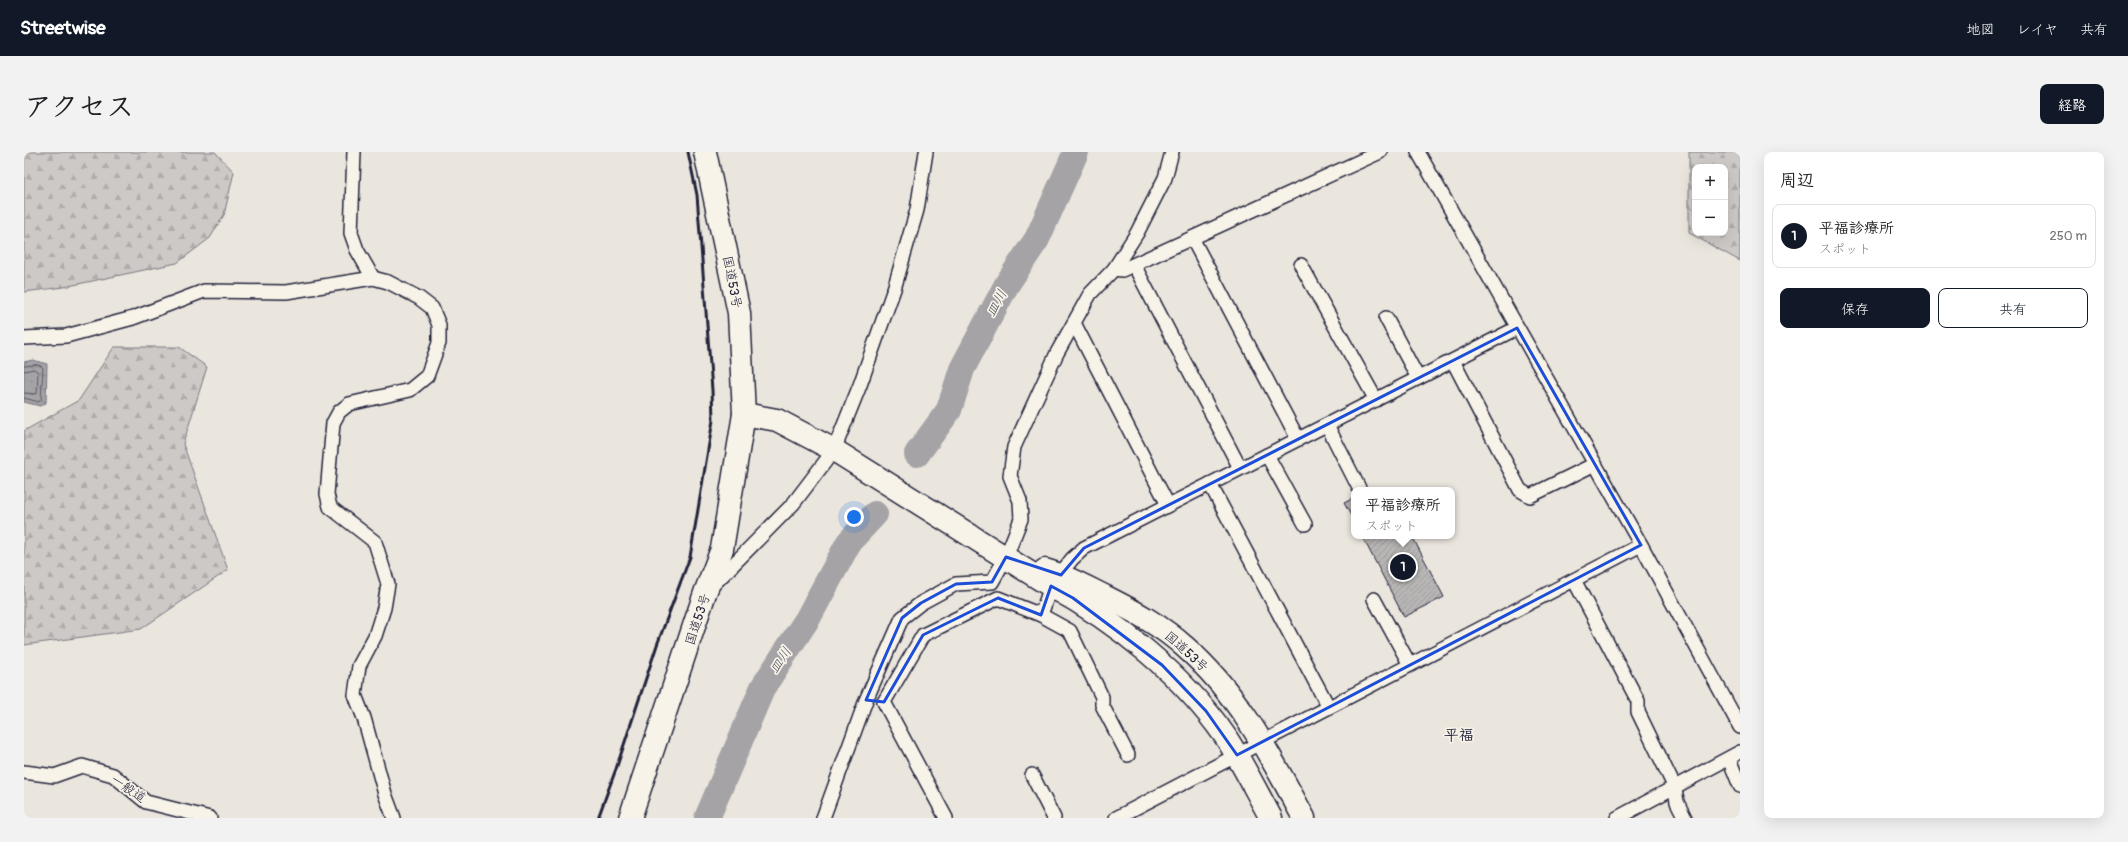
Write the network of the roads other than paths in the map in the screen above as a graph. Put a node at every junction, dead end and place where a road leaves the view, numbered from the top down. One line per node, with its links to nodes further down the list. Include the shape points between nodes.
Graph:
1 (354, 152): 11 (street, via 351,232 357,250)
2 (705, 152): 19 (highway, 国道53号, via 739,313)
3 (926, 152): 22 (street, via 917,210 894,289 860,385)
4 (1172, 152): 10 (street, via 1165,178 1138,233)
5 (1380, 152): 7 (street)
6 (1418, 152): 14 (street)
7 (1192, 238): 8 (street); 21 (street)
8 (1134, 265): 10 (street, via 1122,270); 25 (street)
9 (1301, 265): 18 (street)
10 (1114, 269): 13 (street, via 1090,294)
11 (373, 278): 15 (street, via 286,292 204,291 133,318 66,336); 52 (street, via 388,282 420,298 432,308 439,325 439,343 427,376 410,390 349,404 339,412 333,423 327,494 330,507 374,542 388,584 375,636 359,666 355,695)
12 (1386, 318): 17 (street)
13 (1074, 323): 28 (street); 31 (street, via 1057,353 1014,447 1010,476 1020,502 1021,519)
14 (1517, 328): 16 (street); 24 (street)
15 (24, 338)
16 (1452, 361): 17 (street); 24 (street, via 1520,490 1530,496)
17 (1418, 378): 18 (street)
18 (1376, 400): 20 (street)
19 (744, 414): 22 (highway, 国道53号, via 777,420); 34 (highway, 国道53号, via 722,549)
20 (1327, 424): 21 (street); 27 (street)
21 (1298, 439): 23 (street)
22 (841, 454): 31 (highway, 国道53号); 34 (street)
23 (1267, 455): 25 (street); 29 (street)
24 (1595, 464): 30 (street)
25 (1240, 468): 26 (street)
26 (1210, 484): 28 (street); 40 (street)
27 (1359, 487)
28 (1168, 505): 33 (street, via 1084,548 1072,559)
29 (1305, 524)
30 (1641, 545): 32 (street); 41 (street)
31 (999, 552): 33 (highway, 国道53号); 38 (street, via 992,582 956,584 921,603 902,618)
32 (1574, 580): 37 (street); 50 (street, via 1638,701 1638,712)
33 (1056, 581): 36 (street); 42 (highway, 国道53号, via 1135,612 1185,647 1208,668); 45 (highway, 国道53号, via 1073,598 1162,666 1206,711)
34 (705, 593): 53 (highway, 国道53号)
35 (1374, 599): 37 (street)
36 (1041, 614): 39 (street, via 998,598 923,635); 44 (street, via 1070,631 1102,697 1102,705)
37 (1410, 665): 40 (street)
38 (866, 700): 39 (street); 54 (street)
39 (884, 702): 55 (street)
40 (1328, 706): 42 (street)
41 (1740, 727)
42 (1263, 742): 45 (street); 59 (highway, 国道53号)
43 (1740, 752): 46 (street)
44 (1128, 754)
45 (1237, 755): 57 (street); 58 (highway, 国道53号)
46 (1729, 759): 49 (street); 50 (street)
47 (24, 772): 51 (street, 一般道, via 54,776 82,766 112,775 146,802)
48 (1032, 775): 56 (street)
49 (1740, 786)
50 (1675, 788): 60 (street); 61 (street, via 1676,802)
51 (210, 818)
52 (394, 818)
53 (630, 818)
54 (823, 818)
55 (946, 818)
56 (1054, 818)
57 (1116, 818)
58 (1271, 818)
59 (1304, 818)
60 (1617, 818)
61 (1685, 818)

